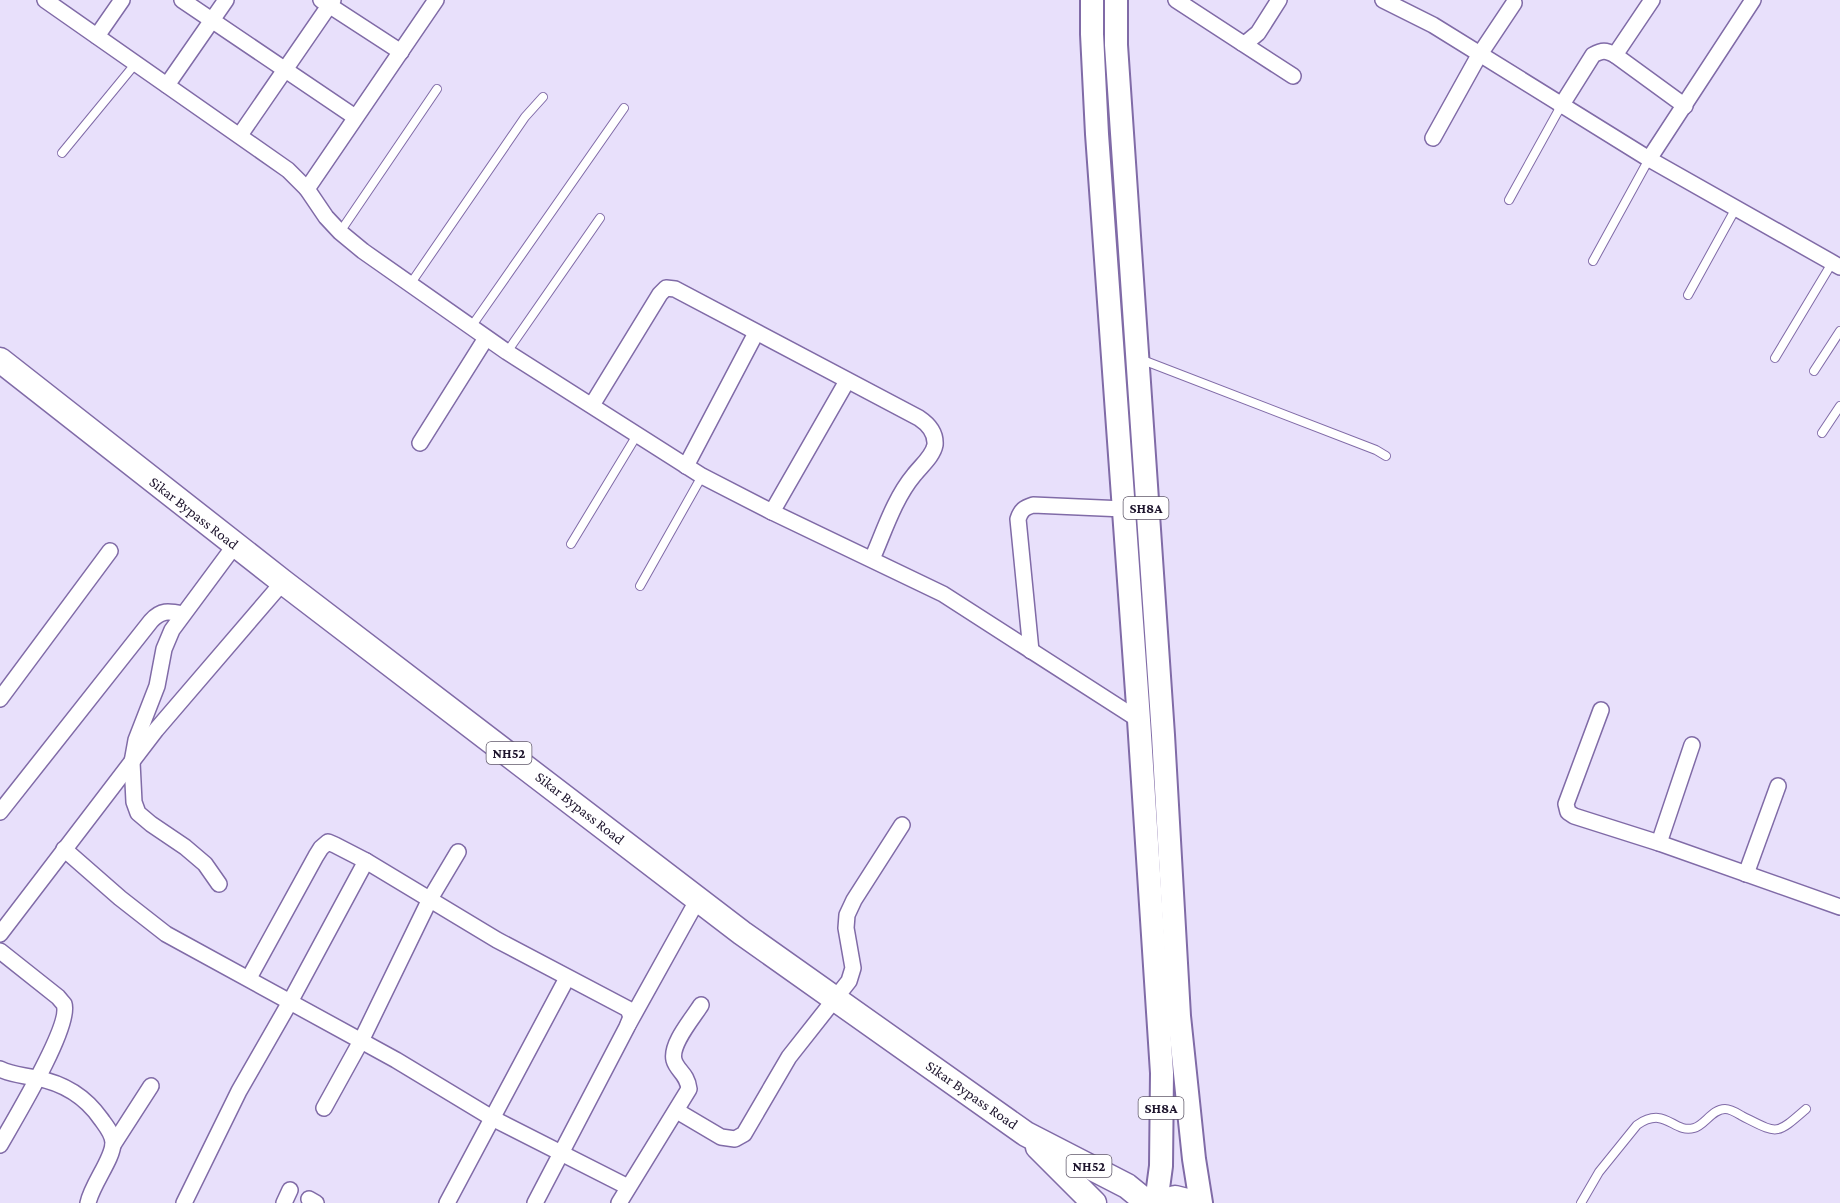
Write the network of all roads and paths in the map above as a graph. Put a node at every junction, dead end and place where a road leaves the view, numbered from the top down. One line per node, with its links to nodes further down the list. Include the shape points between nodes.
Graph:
1 (45, 0): 16 (street)
2 (122, 0): 16 (street)
3 (182, 0): 15 (street)
4 (226, 0): 15 (street)
5 (436, 0): 18 (street)
6 (1092, 0): 62 (main road, SH8A, via 1097,134)
7 (1116, 0): 49 (main road, SH8A)
8 (1176, 0): 17 (street)
9 (1279, 0): 17 (street, via 1258,33)
10 (1383, 0): 19 (street)
11 (1652, 0): 20 (street)
12 (1753, 0): 28 (street)
13 (328, 2): 18 (street); 22 (street)
14 (1514, 3): 19 (street)
15 (211, 21): 22 (street); 24 (street)
16 (97, 36): 21 (street)
17 (1242, 43): 23 (street)
18 (401, 52): 30 (street)
19 (1480, 53): 27 (street); 32 (street)
20 (1615, 55): 27 (street, via 1606,50 1593,55); 28 (street)
21 (136, 63): 24 (street); 33 (lane)
22 (284, 70): 30 (street); 31 (street)
23 (1293, 76)
24 (167, 85): 31 (street)
25 (437, 89): 39 (lane)
26 (543, 97): 42 (lane, via 525,117)
27 (1561, 106): 34 (street); 36 (lane)
28 (1685, 106): 34 (street)
29 (624, 108): 44 (lane)
30 (356, 117): 35 (street)
31 (240, 135): 35 (street)
32 (1433, 138)
33 (62, 153)
34 (1649, 159): 37 (street); 40 (lane)
35 (307, 189): 39 (street)
36 (1509, 200)
37 (1736, 208): 41 (street); 43 (lane)
38 (600, 218): 48 (lane)
39 (340, 232): 42 (street)
40 (1593, 261)
41 (1836, 265): 50 (lane)
42 (411, 283): 44 (street)
43 (1688, 295)
44 (471, 327): 47 (street)
45 (1840, 331): 52 (lane)
46 (756, 333): 53 (street); 54 (street, via 675,289 666,288); 60 (street)
47 (486, 338): 48 (street); 58 (street)
48 (507, 352): 54 (street)
49 (1136, 357): 59 (lane); 119 (main road, SH8A, via 1179,1016)
50 (1775, 358)
51 (0, 360): 65 (highway, Sikar Bypass Road / NH52)
52 (1814, 371)
53 (847, 381): 63 (street); 67 (street, via 927,423 935,442 933,452 903,490)
54 (592, 405): 57 (street)
55 (1840, 406): 56 (lane)
56 (1822, 434)
57 (637, 435): 60 (street); 64 (lane)
58 (420, 443)
59 (1386, 456)
60 (686, 466): 61 (street)
61 (702, 476): 63 (street); 69 (lane)
62 (1124, 509): 71 (street, via 1033,505 1020,512); 74 (main road, SH8A)
63 (772, 512): 67 (street)
64 (571, 544)
65 (235, 545): 68 (highway, Sikar Bypass Road / NH52); 70 (street)
66 (110, 551): 72 (street)
67 (872, 559): 71 (street, via 943,594)
68 (283, 582): 76 (street); 87 (highway, Sikar Bypass Road / NH52)
69 (640, 586)
70 (183, 614): 76 (street, via 164,649 157,686 136,740); 78 (street, via 159,612)
71 (1031, 651): 74 (street)
72 (0, 699)
73 (1601, 710): 80 (street, via 1566,804 1568,812)
74 (1139, 720): 117 (main road, SH8A, via 1162,1073)
75 (1692, 745): 80 (street)
76 (132, 762): 81 (street); 85 (street, via 138,813 205,864)
77 (1778, 786): 84 (street)
78 (0, 812)
79 (902, 825): 93 (street, via 847,915 853,968)
80 (1659, 843): 84 (street)
81 (64, 849): 89 (street); 91 (street, via 165,933)
82 (458, 852): 86 (street)
83 (366, 861): 86 (street); 91 (street, via 335,844 328,842 321,848); 94 (street)
84 (1746, 874): 88 (street)
85 (219, 884)
86 (430, 899): 92 (street); 97 (street)
87 (698, 899): 93 (highway, Sikar Bypass Road / NH52); 96 (street)
88 (1839, 904)
89 (0, 934)
90 (0, 951): 99 (street, via 64,1004 55,1042)
91 (249, 978): 94 (street)
92 (567, 978): 96 (street, via 628,1009); 104 (street)
93 (837, 999): 103 (street, via 789,1058 744,1134 735,1139 721,1137); 105 (highway, Sikar Bypass Road / NH52)
94 (290, 1002): 97 (street); 111 (street, via 239,1091)
95 (701, 1005): 103 (street, via 674,1050 674,1061 688,1080 689,1089)
96 (628, 1025): 108 (street)
97 (361, 1041): 101 (street); 104 (street)
98 (0, 1069): 99 (street)
99 (37, 1078): 106 (street); 107 (street, via 56,1083 88,1103 111,1134)
100 (151, 1086): 107 (street)
101 (324, 1108)
102 (1806, 1109): 120 (lane, via 1778,1131 1724,1109 1694,1128 1655,1117 1645,1119 1599,1172)
103 (677, 1111): 109 (street)
104 (492, 1118): 108 (street); 112 (street)
105 (1026, 1134): 115 (highway, Sikar Bypass Road / NH52); 116 (highway, Sikar Bypass Road / NH52, via 1127,1186)
106 (0, 1145)
107 (113, 1145): 110 (street)
108 (560, 1153): 109 (street); 113 (street)
109 (628, 1187): 114 (street)
110 (88, 1203)
111 (184, 1203)
112 (447, 1203)
113 (535, 1203)
114 (619, 1203)
115 (1094, 1203)
116 (1148, 1203)
117 (1157, 1203): 118 (highway, via 1175,1198)
118 (1195, 1203)
119 (1202, 1203)
120 (1581, 1203)

